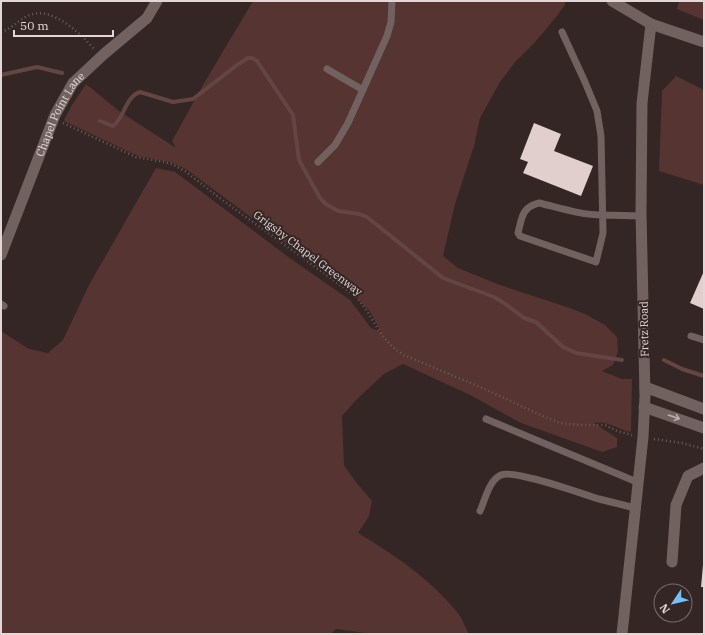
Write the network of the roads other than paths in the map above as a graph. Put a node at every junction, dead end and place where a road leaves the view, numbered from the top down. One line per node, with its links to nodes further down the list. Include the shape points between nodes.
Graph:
1 (156, 1): 12 (street, Chapel Point Lane, via 147,18 73,83 54,119)
2 (392, 1): 8 (lane, via 387,36)
3 (612, 1): 4 (street)
4 (651, 24): 6 (street); 11 (street, Fretz Road, via 642,103)
5 (562, 32): 10 (lane, via 597,111 601,136)
6 (704, 42)
7 (328, 69): 8 (lane)
8 (363, 90): 9 (lane, via 340,138)
9 (318, 162)
10 (603, 215): 10 (lane, via 585,214 539,203 526,208 518,233 520,236 596,262 603,233); 11 (lane)
11 (641, 216): 15 (street, Fretz Road)
12 (1, 255)
13 (691, 336): 14 (lane)
14 (704, 340)
15 (645, 387): 16 (street, Fretz Road); 17 (street)
16 (644, 407): 19 (street, one-way to 19); 21 (street, Fretz Road)
17 (704, 409)
18 (486, 419): 21 (lane)
19 (704, 428)
20 (704, 468): 24 (street, via 688,476 676,505)
21 (637, 482): 22 (street, Fretz Road)
22 (634, 508): 23 (lane, via 560,486 506,474 500,475 492,482); 25 (street, Fretz Road)
23 (480, 511)
24 (672, 562)
25 (622, 634)

